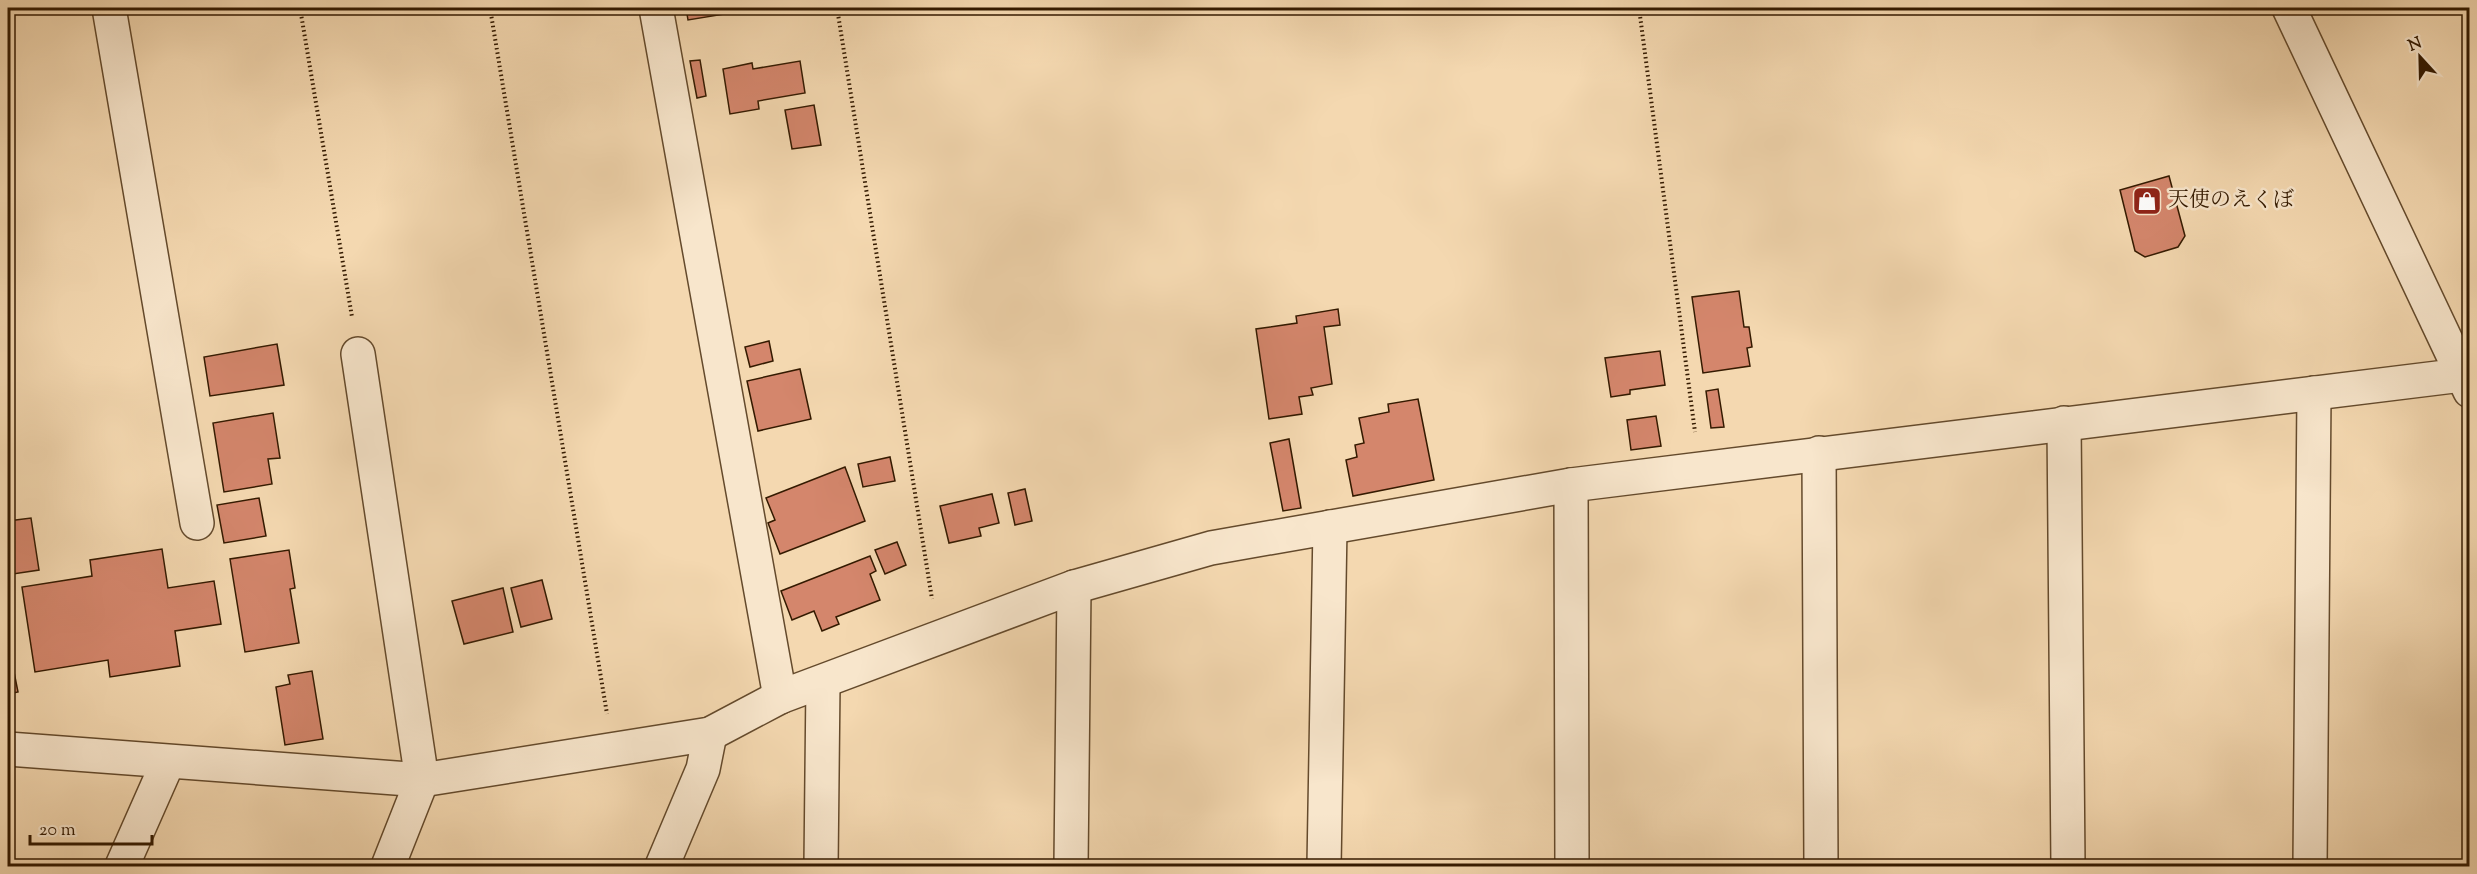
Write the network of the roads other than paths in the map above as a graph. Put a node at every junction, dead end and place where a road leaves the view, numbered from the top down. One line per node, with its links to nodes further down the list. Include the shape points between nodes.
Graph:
1 (109, 8): 10 (street)
2 (656, 8): 14 (street)
3 (2289, 8): 5 (street)
4 (358, 354): 18 (street)
5 (2467, 380): 6 (street)
6 (2314, 393): 7 (street); 28 (street)
7 (2064, 423): 8 (street); 27 (street)
8 (1819, 453): 9 (street); 26 (street)
9 (1571, 485): 11 (street); 25 (street)
10 (197, 523)
11 (1330, 527): 12 (street, via 1211,549); 24 (street)
12 (1074, 587): 13 (street); 23 (street)
13 (822, 683): 14 (street); 22 (street)
14 (780, 697): 15 (street)
15 (710, 734): 18 (street); 21 (street, via 703,769)
16 (8, 748): 17 (street)
17 (168, 762): 18 (street); 19 (street)
18 (422, 780): 20 (street)
19 (122, 867)
20 (388, 867)
21 (662, 867)
22 (821, 867)
23 (1071, 867)
24 (1324, 867)
25 (1572, 867)
26 (1821, 867)
27 (2067, 867)
28 (2310, 867)

